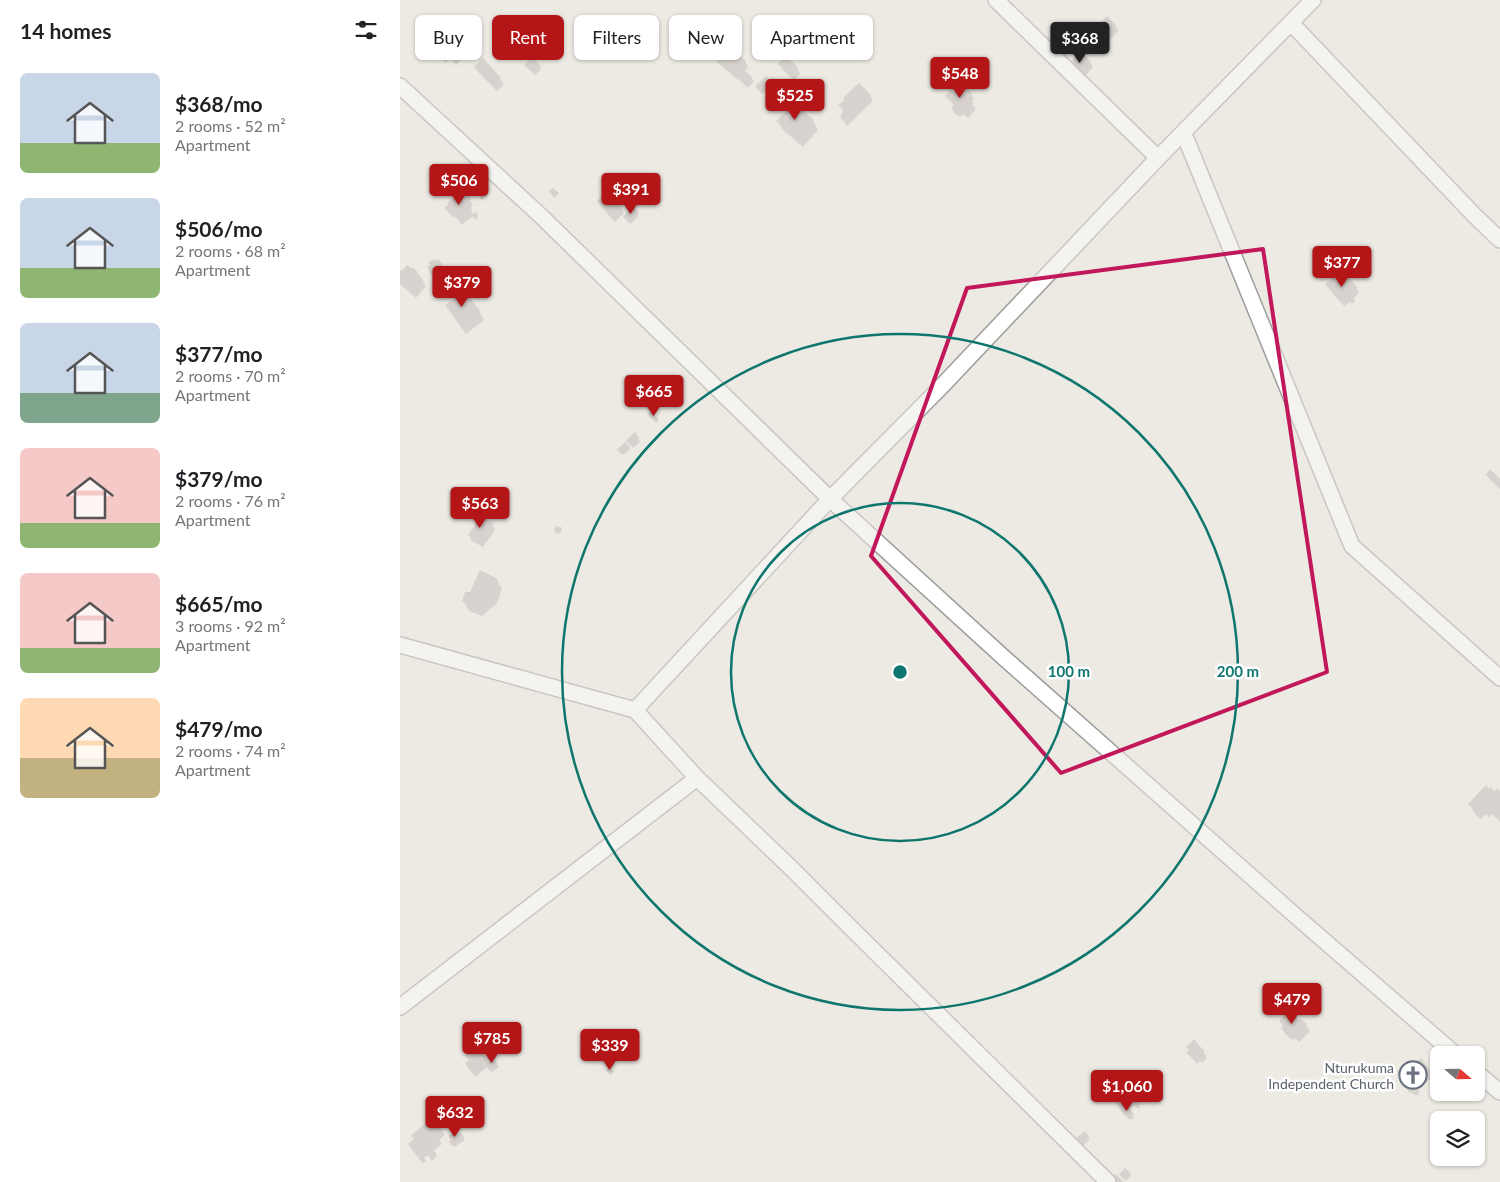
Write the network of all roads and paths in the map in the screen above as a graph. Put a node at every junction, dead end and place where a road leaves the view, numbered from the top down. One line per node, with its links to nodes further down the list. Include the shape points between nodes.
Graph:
1 (996, 0): 6 (street)
2 (1313, 0): 3 (street)
3 (1291, 23): 5 (street); 7 (street)
4 (400, 86): 8 (street, via 542,217)
5 (1184, 134): 6 (street); 10 (street, via 1352,546)
6 (1158, 158): 8 (street)
7 (1500, 240)
8 (830, 499): 11 (street); 14 (street, via 1002,656)
9 (400, 645): 11 (street)
10 (1500, 678)
11 (635, 710): 12 (street)
12 (698, 778): 13 (street); 17 (street)
13 (400, 1007)
14 (1446, 1046)
15 (1485, 1080): 16 (street)
16 (1500, 1092)
17 (1108, 1182)

